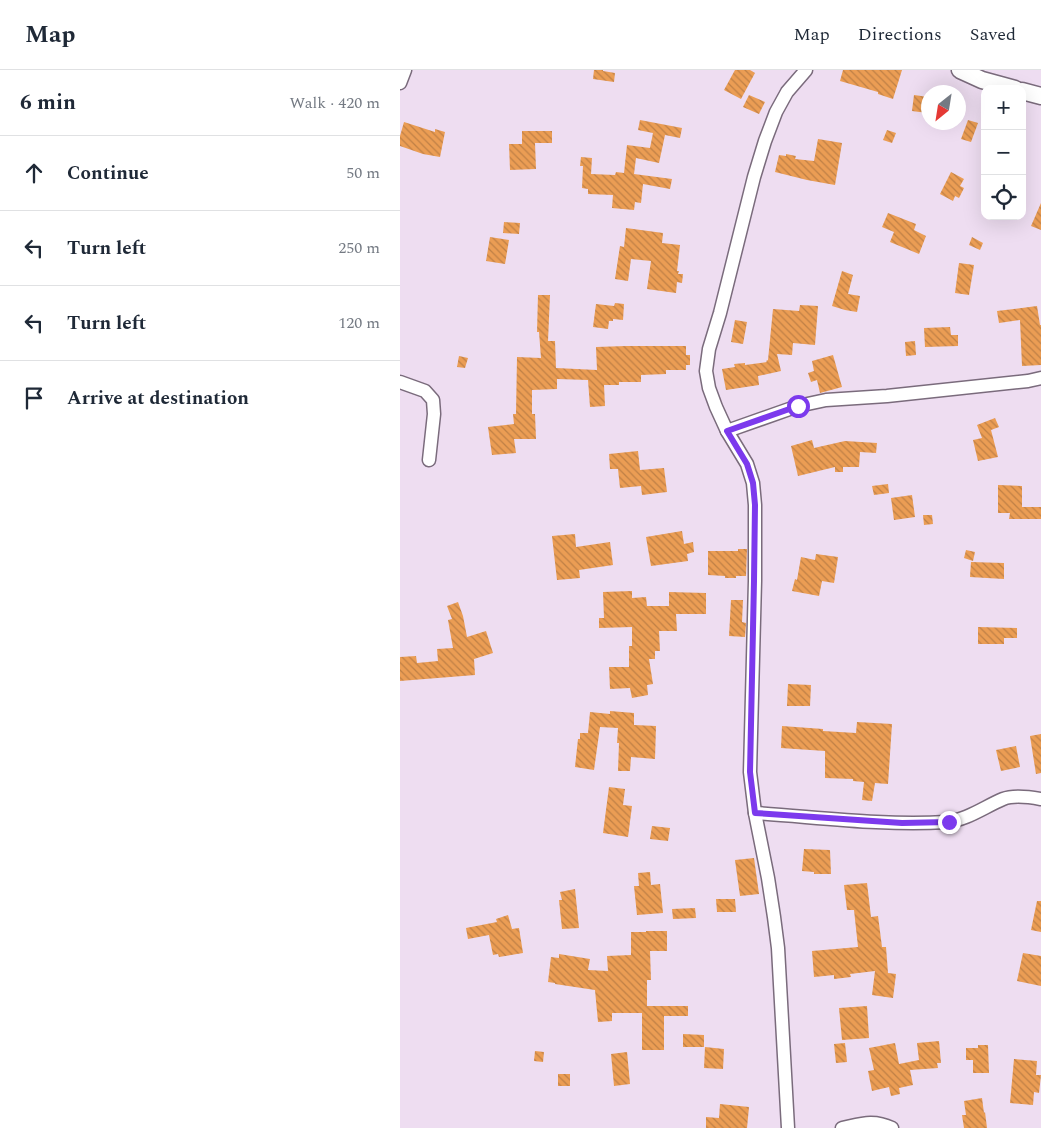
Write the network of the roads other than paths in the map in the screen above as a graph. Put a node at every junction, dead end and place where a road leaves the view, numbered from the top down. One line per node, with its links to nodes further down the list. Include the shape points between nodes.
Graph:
1 (405, 70): 4 (street)
2 (806, 70): 10 (street, via 787,92 765,141 709,349 706,371 709,388)
3 (960, 70): 5 (main road)
4 (400, 83)
5 (1000, 85)
6 (1026, 92): 7 (main road)
7 (1041, 96)
8 (1041, 378): 10 (street, via 1028,382 826,400 798,406)
9 (400, 382): 11 (street, via 425,391 433,400)
10 (727, 431): 13 (street, via 747,464 755,505 750,772)
11 (429, 460)
12 (1041, 799): 13 (street, via 1005,798 975,814 949,822 902,823)
13 (755, 813): 14 (street, via 778,948)
14 (788, 1128)
15 (842, 1128): 16 (street, via 871,1122)
16 (892, 1128)

